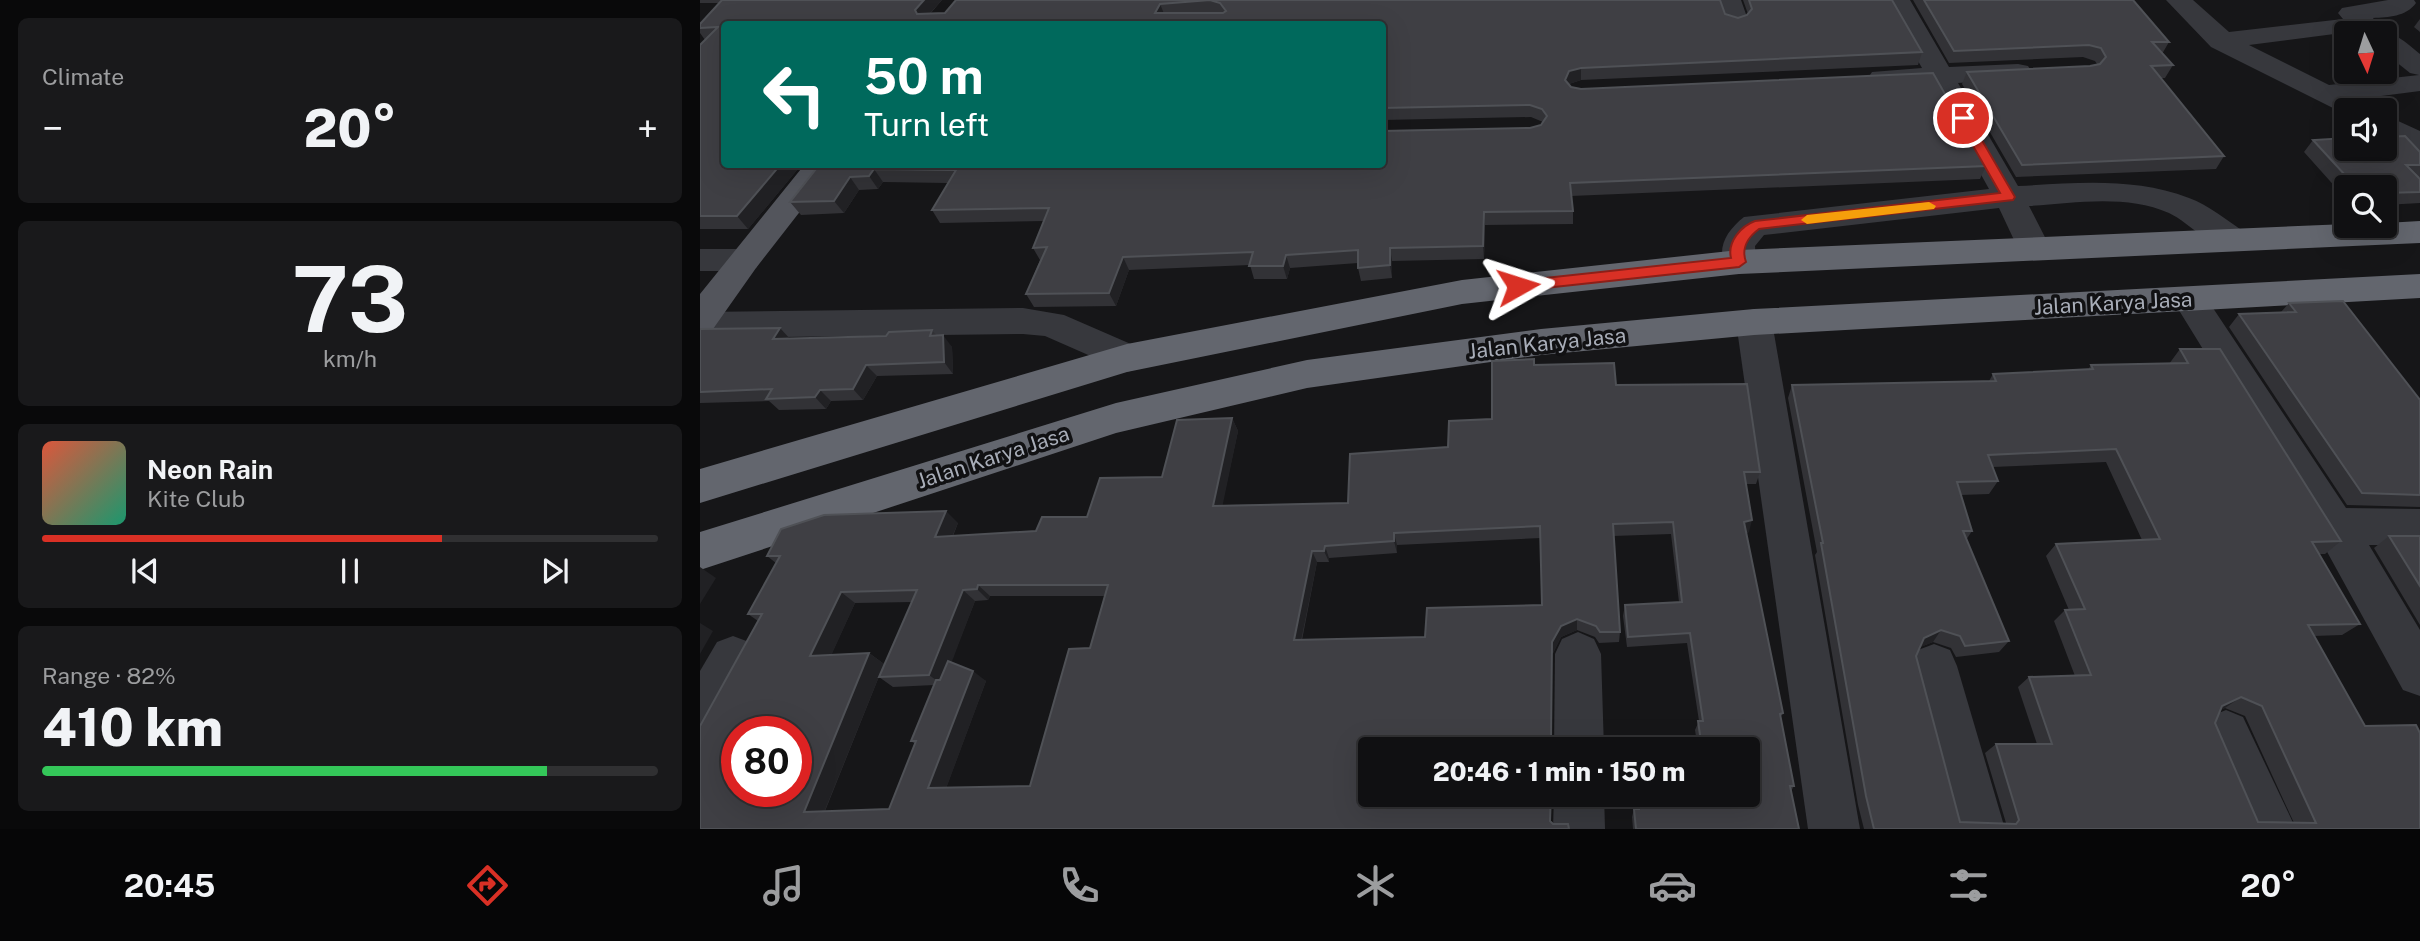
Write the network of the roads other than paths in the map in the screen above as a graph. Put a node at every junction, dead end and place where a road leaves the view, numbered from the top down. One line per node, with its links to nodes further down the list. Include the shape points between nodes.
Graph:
1 (1897, 0): 12 (street)
2 (2401, 0): 4 (street, via 2403,3)
3 (2191, 3): 6 (street)
4 (2364, 21)
5 (2334, 26): 6 (street)
6 (2220, 41): 9 (street)
7 (2398, 50): 10 (street)
8 (2334, 52): 9 (street)
9 (2265, 67): 15 (street)
10 (2420, 67)
11 (2043, 70): 12 (street)
12 (1939, 76): 13 (street); 18 (street)
13 (1856, 79)
14 (2420, 83): 15 (street)
15 (2327, 94): 16 (street)
16 (2335, 98)
17 (819, 168): 23 (main road)
18 (2008, 197): 20 (street, via 2103,191 2139,195 2180,206); 21 (street); 24 (street, via 1755,225 1739,243)
19 (2414, 239): 20 (highway)
20 (2233, 240): 21 (highway)
21 (2034, 248): 24 (highway)
22 (700, 260): 23 (street)
23 (744, 260): 28 (main road)
24 (1739, 262): 29 (highway, via 1462,292)
25 (2420, 286): 26 (highway, Jalan Karya Jasa)
26 (2189, 299): 27 (highway, Jalan Karya Jasa); 31 (street)
27 (1754, 322): 33 (highway, Jalan Karya Jasa, via 1541,342 1307,374 1116,418); 43 (street)
28 (700, 323): 29 (street, via 1023,321 1051,324)
29 (1127, 358): 30 (highway)
30 (700, 486)
31 (2335, 526): 32 (street); 37 (street)
32 (2420, 527)
33 (700, 551)
34 (1578, 654): 40 (street)
35 (733, 658): 38 (street)
36 (1934, 666): 44 (street)
37 (2420, 674)
38 (700, 717)
39 (2226, 734): 45 (street)
40 (1579, 737)
41 (1579, 807): 42 (street)
42 (1580, 829)
43 (1834, 829)
44 (1979, 829)
45 (2270, 829)

